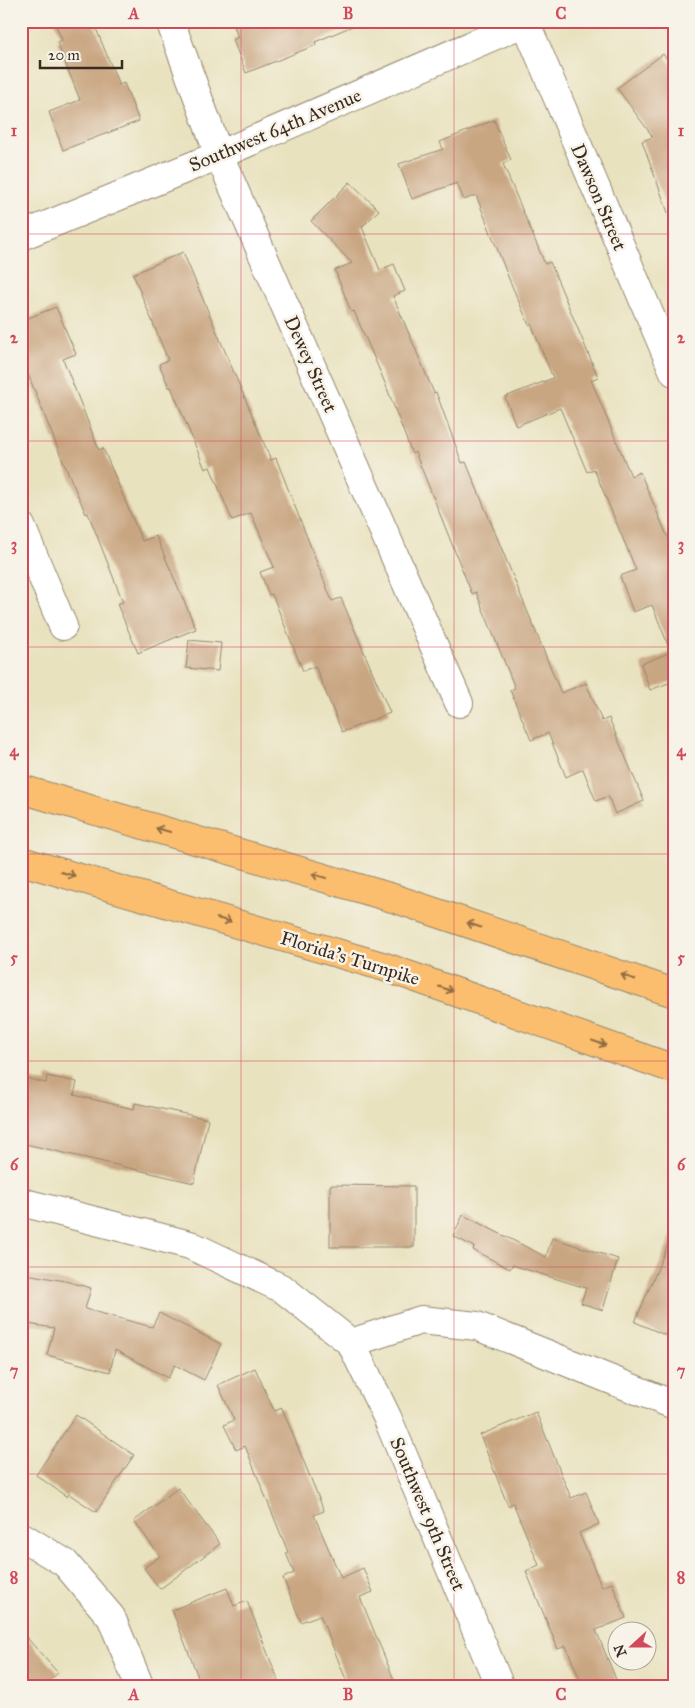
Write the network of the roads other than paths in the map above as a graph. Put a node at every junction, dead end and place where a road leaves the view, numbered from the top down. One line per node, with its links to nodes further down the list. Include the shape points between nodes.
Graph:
1 (170, 21): 3 (street, Dewey Street)
2 (526, 22): 3 (street, Southwest 64th Avenue); 5 (street, Dawson Street)
3 (219, 155): 4 (street, Southwest 64th Avenue); 8 (street, Dewey Street)
4 (21, 236)
5 (674, 372)
6 (21, 526): 7 (street)
7 (63, 626)
8 (459, 703)
9 (21, 789): 11 (highway, one-way to 9, via 396,899)
10 (21, 861): 12 (highway, Florida's Turnpike, one-way to 12, via 385,967)
11 (674, 993)
12 (674, 1069)
13 (21, 1202): 14 (street, via 190,1246 283,1289)
14 (351, 1343): 15 (street, via 421,1320 477,1326); 18 (street, Southwest 9th Street, via 387,1416)
15 (674, 1405)
16 (21, 1536): 17 (street, via 65,1563 110,1616)
17 (140, 1687)
18 (500, 1687)

